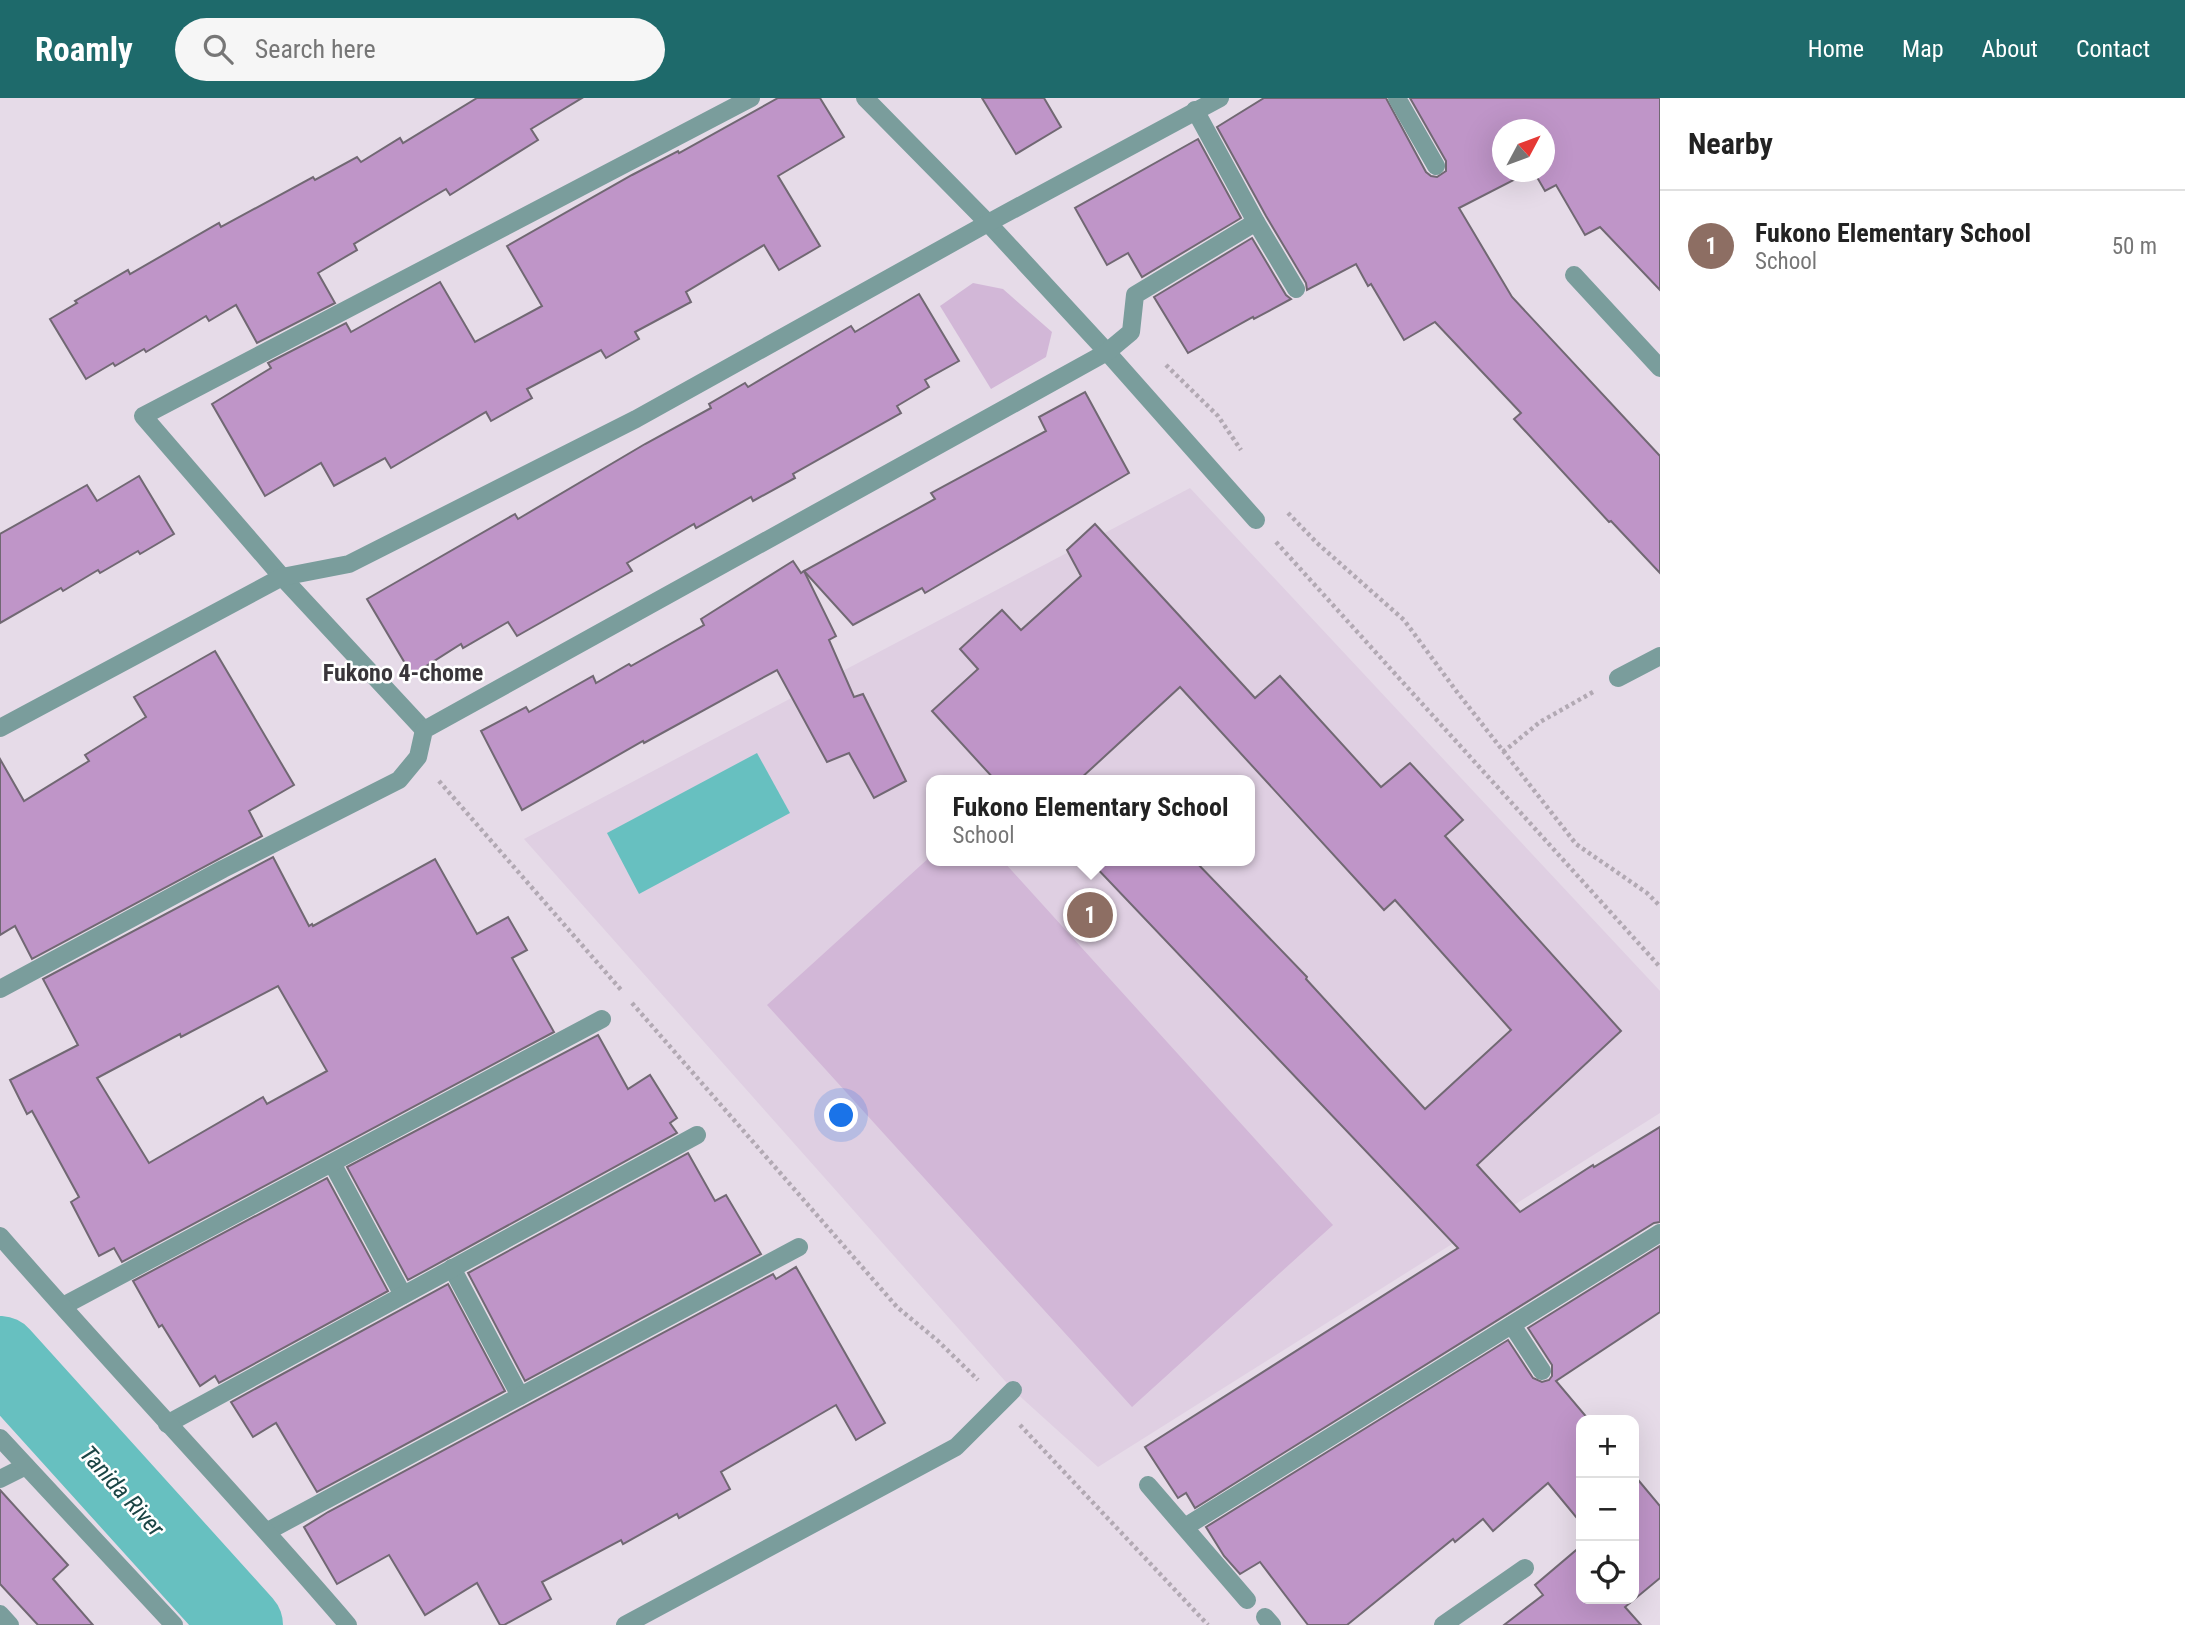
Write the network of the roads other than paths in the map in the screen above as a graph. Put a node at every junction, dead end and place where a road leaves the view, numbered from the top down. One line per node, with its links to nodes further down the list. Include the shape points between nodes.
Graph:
1 (751, 98): 14 (street, via 143,416)
2 (865, 98): 8 (street)
3 (1220, 98): 5 (street)
4 (1396, 98): 6 (street)
5 (1195, 110): 7 (street); 8 (street)
6 (1436, 166)
7 (1256, 222): 10 (street); 11 (street, via 1135,295 1131,332)
8 (988, 223): 11 (street); 14 (street, via 636,419 349,564)
9 (1574, 275): 12 (street)
10 (1296, 289)
11 (1107, 352): 13 (street); 18 (street)
12 (1660, 368)
13 (1256, 520)
14 (282, 577): 17 (street); 18 (street)
15 (1660, 656): 16 (street)
16 (1618, 678)
17 (0, 728)
18 (424, 730): 19 (street, via 418,757 400,780)
19 (0, 989)
20 (602, 1019): 22 (street)
21 (698, 1135): 26 (street)
22 (332, 1163): 27 (street); 28 (street)
23 (1660, 1233): 29 (street)
24 (0, 1236): 28 (street)
25 (799, 1247): 32 (street)
26 (452, 1268): 27 (street); 32 (street)
27 (403, 1295): 33 (street)
28 (63, 1306): 33 (street)
29 (1511, 1325): 30 (street); 38 (street)
30 (1542, 1371)
31 (1013, 1390): 46 (street, via 956,1447)
32 (520, 1396): 39 (street)
33 (167, 1424): 39 (street)
34 (0, 1438): 35 (street)
35 (26, 1466): 36 (street); 44 (street)
36 (0, 1479)
37 (1148, 1485): 38 (street)
38 (1185, 1527): 41 (street)
39 (268, 1531): 45 (street)
40 (1525, 1568): 47 (street)
41 (1247, 1600)
42 (0, 1614): 43 (street)
43 (10, 1625)
44 (173, 1625)
45 (348, 1625)
46 (625, 1625)
47 (1443, 1625)

